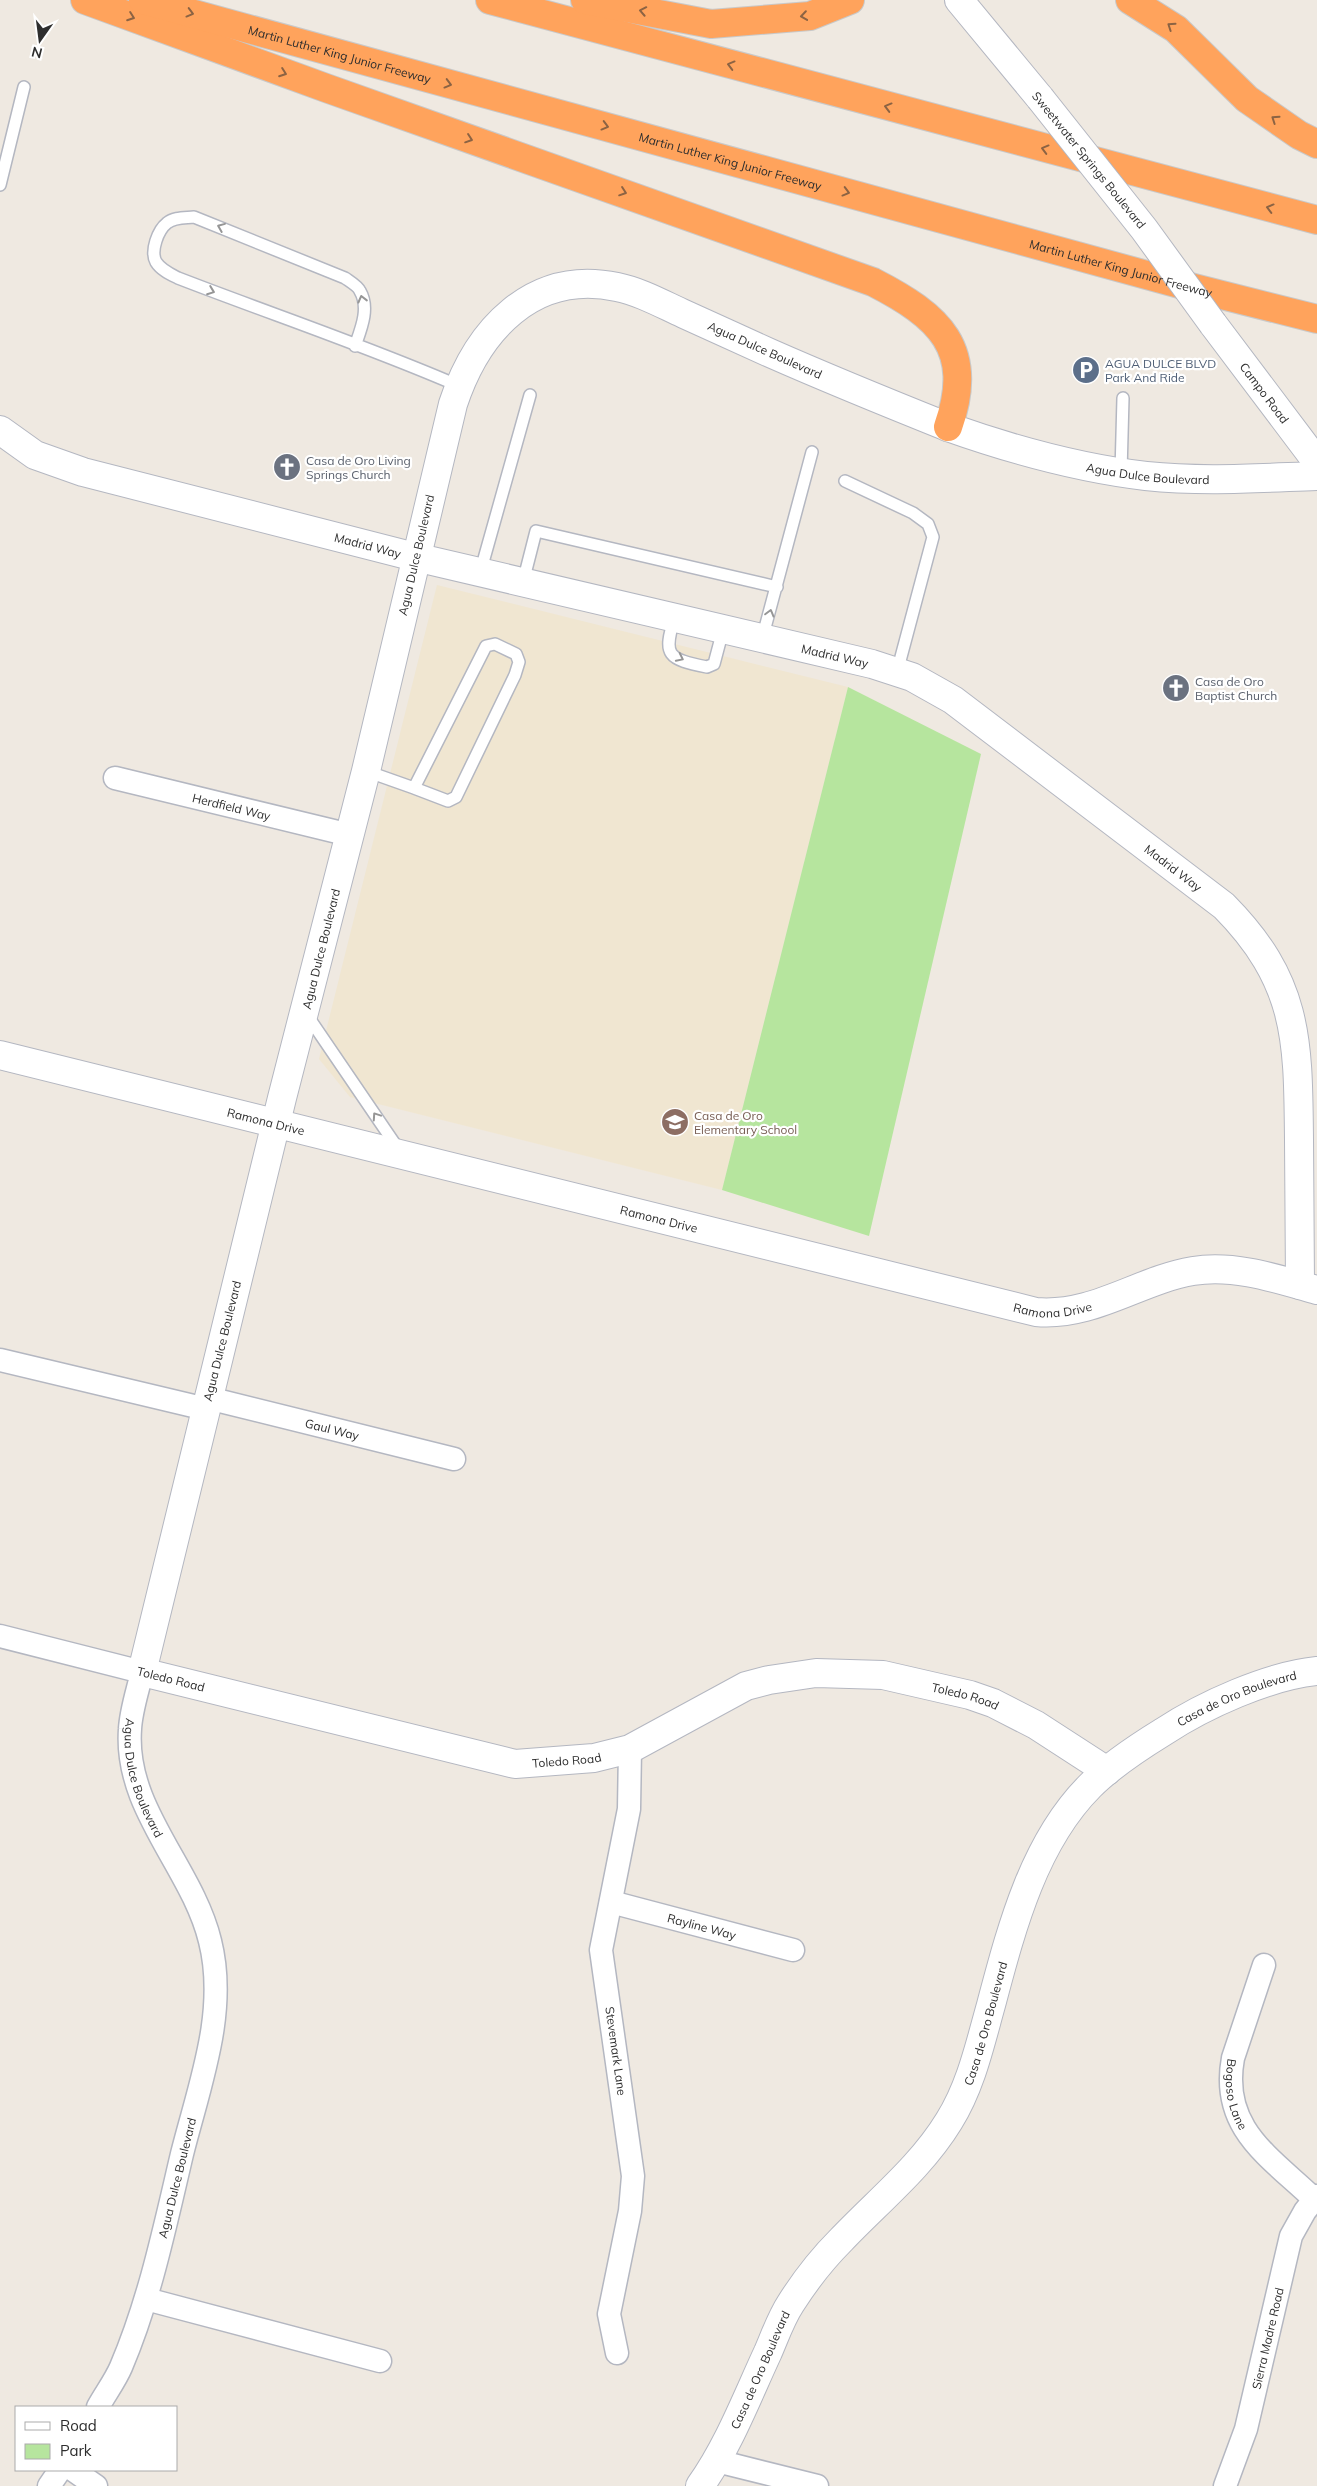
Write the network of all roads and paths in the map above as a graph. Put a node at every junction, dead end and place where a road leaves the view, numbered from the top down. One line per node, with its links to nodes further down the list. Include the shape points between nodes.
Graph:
1 (85, 0): 18 (highway, one-way to 18, via 873,282 930,318 953,351 959,377 956,404)
2 (143, 0): 12 (highway, Martin Luther King Junior Freeway, one-way to 12, via 1194,288)
3 (490, 0): 11 (highway, one-way to 3)
4 (585, 0): 5 (highway, one-way to 4, via 810,16 711,24)
5 (850, 0)
6 (959, 0): 13 (street, Sweetwater Springs Boulevard, bridge, via 1144,229)
7 (1130, 0): 9 (highway, one-way to 7, via 1247,99 1176,29)
8 (24, 88): 10 (lane)
9 (1317, 144)
10 (0, 185)
11 (1317, 220)
12 (1317, 318)
13 (1213, 324): 21 (street, Campo Road)
14 (355, 346): 14 (lane, one-way to 14, via 365,308 360,290 345,278 194,218 168,222 159,233 154,248 155,260 178,278); 15 (lane)
15 (458, 386): 18 (street, Agua Dulce Boulevard, via 485,337 514,309 553,290 595,285 616,287 651,298 815,373); 25 (street, Agua Dulce Boulevard)
16 (530, 395): 26 (lane)
17 (1123, 398): 22 (lane)
18 (948, 427): 22 (street, Agua Dulce Boulevard, via 1026,453)
19 (0, 430): 25 (street, Madrid Way, via 35,455 59,465)
20 (812, 452): 28 (lane)
21 (1317, 462)
22 (1122, 472): 23 (street, Agua Dulce Boulevard, via 1204,479)
23 (1317, 476)
24 (845, 481): 32 (lane, via 913,513 928,524 933,537)
25 (415, 557): 26 (street, Madrid Way); 33 (street, Agua Dulce Boulevard)
26 (480, 573): 27 (street, Madrid Way)
27 (523, 582): 28 (lane, via 536,531); 29 (street, Madrid Way)
28 (777, 587): 31 (lane, one-way to 28)
29 (675, 617): 30 (street, Madrid Way); 30 (lane, one-way to 30, via 667,642 669,652 699,666 707,668 714,664)
30 (723, 629): 31 (street, Madrid Way)
31 (762, 639): 32 (street, Madrid Way)
32 (897, 672): 41 (street, Madrid Way, via 953,700 1207,892 1230,911 1255,940 1278,980 1296,1045)
33 (366, 771): 35 (lane); 36 (street, Agua Dulce Boulevard)
34 (115, 778): 36 (street, Herdfield Way)
35 (414, 788): 35 (lane, via 448,801 456,797 515,675 519,662 516,654 495,644 486,646)
36 (350, 835): 37 (street, Agua Dulce Boulevard)
37 (305, 1012): 39 (street, Agua Dulce Boulevard); 40 (lane, one-way to 37)
38 (0, 1055): 39 (street, Ramona Drive)
39 (276, 1123): 40 (street, Ramona Drive); 43 (street, Agua Dulce Boulevard)
40 (403, 1156): 41 (street, Ramona Drive, via 1036,1312 1085,1309 1194,1270 1251,1273)
41 (1309, 1288)
42 (0, 1360): 43 (street, Gaul Way)
43 (207, 1404): 44 (street, Gaul Way); 47 (street, Agua Dulce Boulevard)
44 (454, 1459)
45 (0, 1636): 47 (street, Toledo Road)
46 (1317, 1671): 49 (street, Casa de Oro Boulevard, via 1286,1676 1255,1687 1179,1722)
47 (142, 1672): 48 (street, Toledo Road, via 515,1764 594,1758); 54 (street, Agua Dulce Boulevard, via 130,1729 136,1785 202,1915 210,1942 216,1992 211,2040)
48 (630, 1749): 49 (street, Toledo Road, via 746,1686 792,1676 860,1673 883,1675 993,1703 1036,1724); 50 (street, Stevemark Lane, via 629,1808)
49 (1107, 1771): 58 (street, Casa de Oro Boulevard, via 1088,1788 1066,1816 1025,1892 978,2053 950,2120 929,2150 823,2259 789,2305)
50 (611, 1902): 51 (street, Rayline Way); 55 (street, Stevemark Lane, via 601,1950 633,2176 630,2211 609,2314)
51 (794, 1950)
52 (1264, 1965): 53 (street, Bogoso Lane, via 1232,2058 1231,2097 1246,2134)
53 (1315, 2198): 65 (street, Sierra Madre Road, via 1291,2236 1246,2429)
54 (146, 2299): 56 (street); 57 (street, Agua Dulce Boulevard, via 120,2368)
55 (617, 2353)
56 (380, 2361)
57 (99, 2406)
58 (717, 2461): 63 (street, Casa de Oro Boulevard); 64 (street)
59 (59, 2471): 61 (street)
60 (74, 2471): 62 (street)
61 (50, 2486)
62 (96, 2486)
63 (700, 2486)
64 (817, 2486)
65 (1225, 2486)

